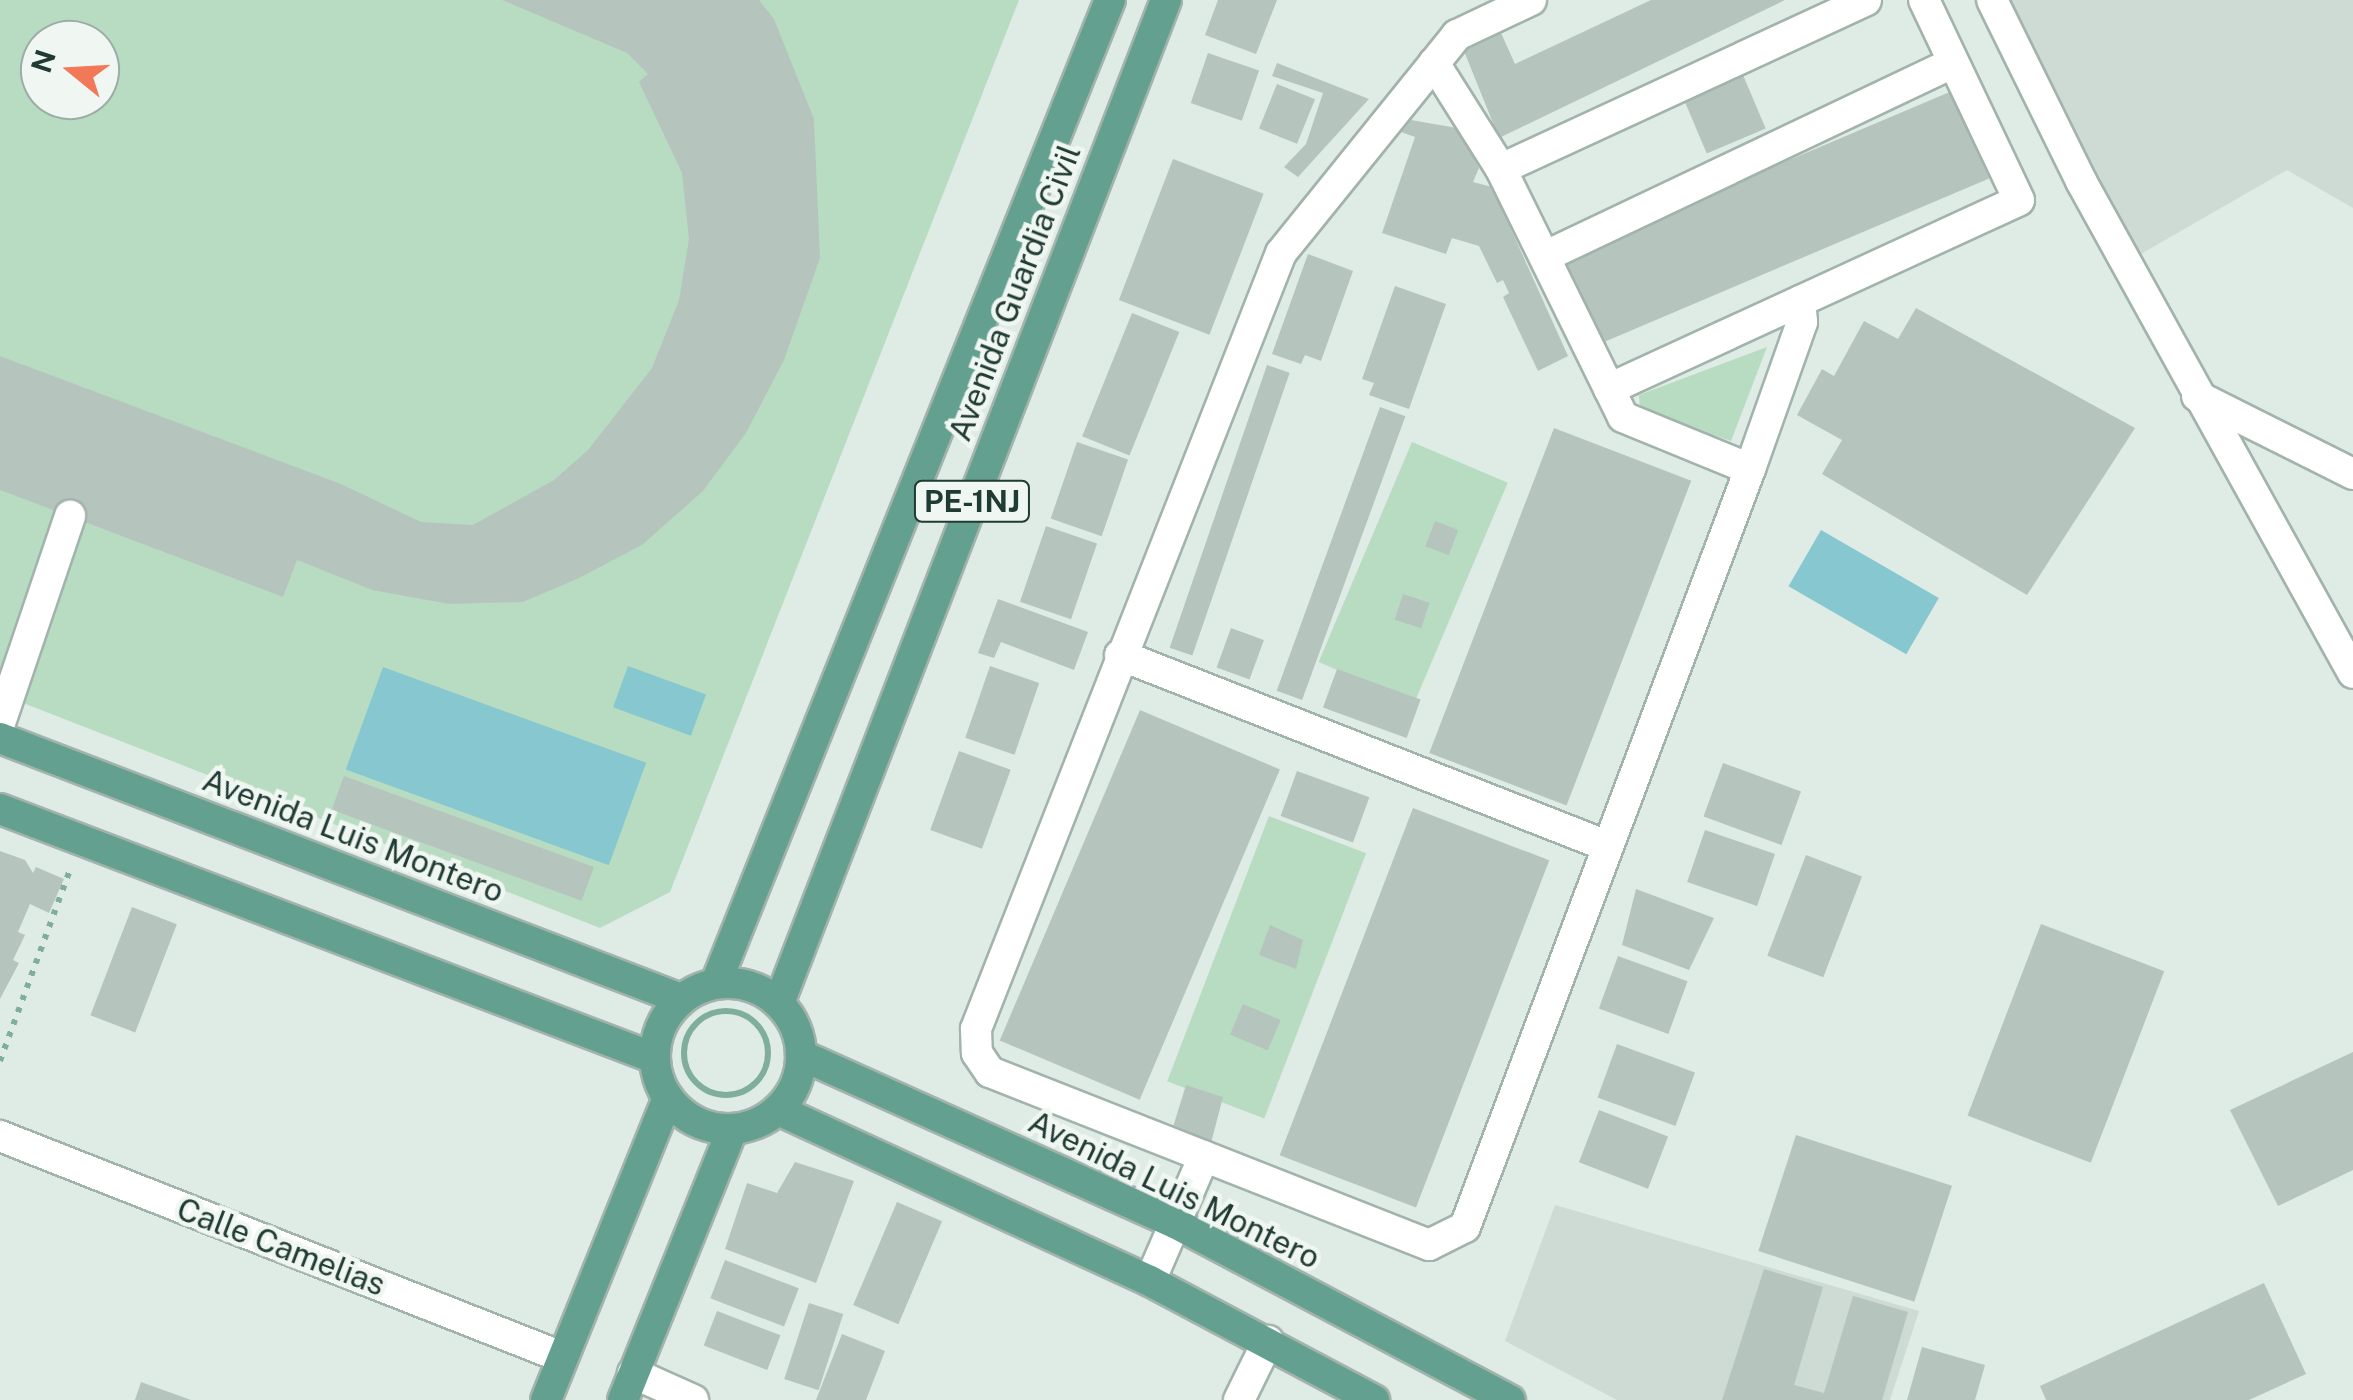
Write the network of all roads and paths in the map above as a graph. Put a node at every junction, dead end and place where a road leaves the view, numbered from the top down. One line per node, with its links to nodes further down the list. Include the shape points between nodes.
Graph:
1 (1110, 0): 24 (main road, Avenida Guardia Civil / PE-1NJ)
2 (1166, 0): 26 (main road, Avenida Guardia Civil / PE-1NJ)
3 (1532, 0): 8 (street, via 1457,35)
4 (1866, 0): 9 (street)
5 (1924, 0): 7 (street)
6 (1992, 0): 13 (street)
7 (1952, 62): 10 (street); 11 (street, via 2019,200)
8 (1434, 63): 9 (street); 17 (street, via 1281,253)
9 (1501, 169): 10 (street)
10 (1546, 256): 12 (street)
11 (1800, 300): 12 (street); 14 (street, via 1802,322)
12 (1609, 389): 14 (street, via 1622,416)
13 (2197, 396): 15 (street); 18 (street)
14 (1750, 469): 23 (street)
15 (2353, 474)
16 (70, 516): 19 (street)
17 (1120, 655): 23 (street); 35 (street, via 976,1029 976,1053 990,1072)
18 (2353, 673)
19 (0, 723)
20 (0, 738): 25 (main road, Avenida Luis Montero)
21 (0, 809): 22 (main road)
22 (81, 841): 29 (main road); 30 (path)
23 (1607, 846): 35 (street, via 1464,1228 1429,1245)
24 (716, 983): 25 (main road); 26 (main road, via 761,990)
25 (681, 999): 29 (main road, via 657,1036)
26 (779, 1003): 28 (main road)
27 (687, 1036): 27 (path, via 685,1064 702,1088 742,1092 762,1076 766,1038 750,1018 722,1010)
28 (801, 1055): 32 (main road); 36 (main road, Avenida Luis Montero)
29 (654, 1058): 31 (main road)
30 (0, 1062)
31 (668, 1098): 33 (main road, via 707,1127); 39 (main road)
32 (778, 1110): 33 (main road); 37 (main road)
33 (732, 1130): 40 (main road)
34 (0, 1136): 39 (street, Calle Camelias)
35 (1204, 1156): 36 (street)
36 (1176, 1223): 37 (street); 45 (main road, Avenida Luis Montero)
37 (1150, 1281): 38 (main road)
38 (1268, 1340): 43 (street); 44 (main road)
39 (562, 1357): 41 (main road)
40 (628, 1387): 42 (street)
41 (546, 1400)
42 (693, 1400)
43 (1238, 1400)
44 (1374, 1400)
45 (1510, 1400)

